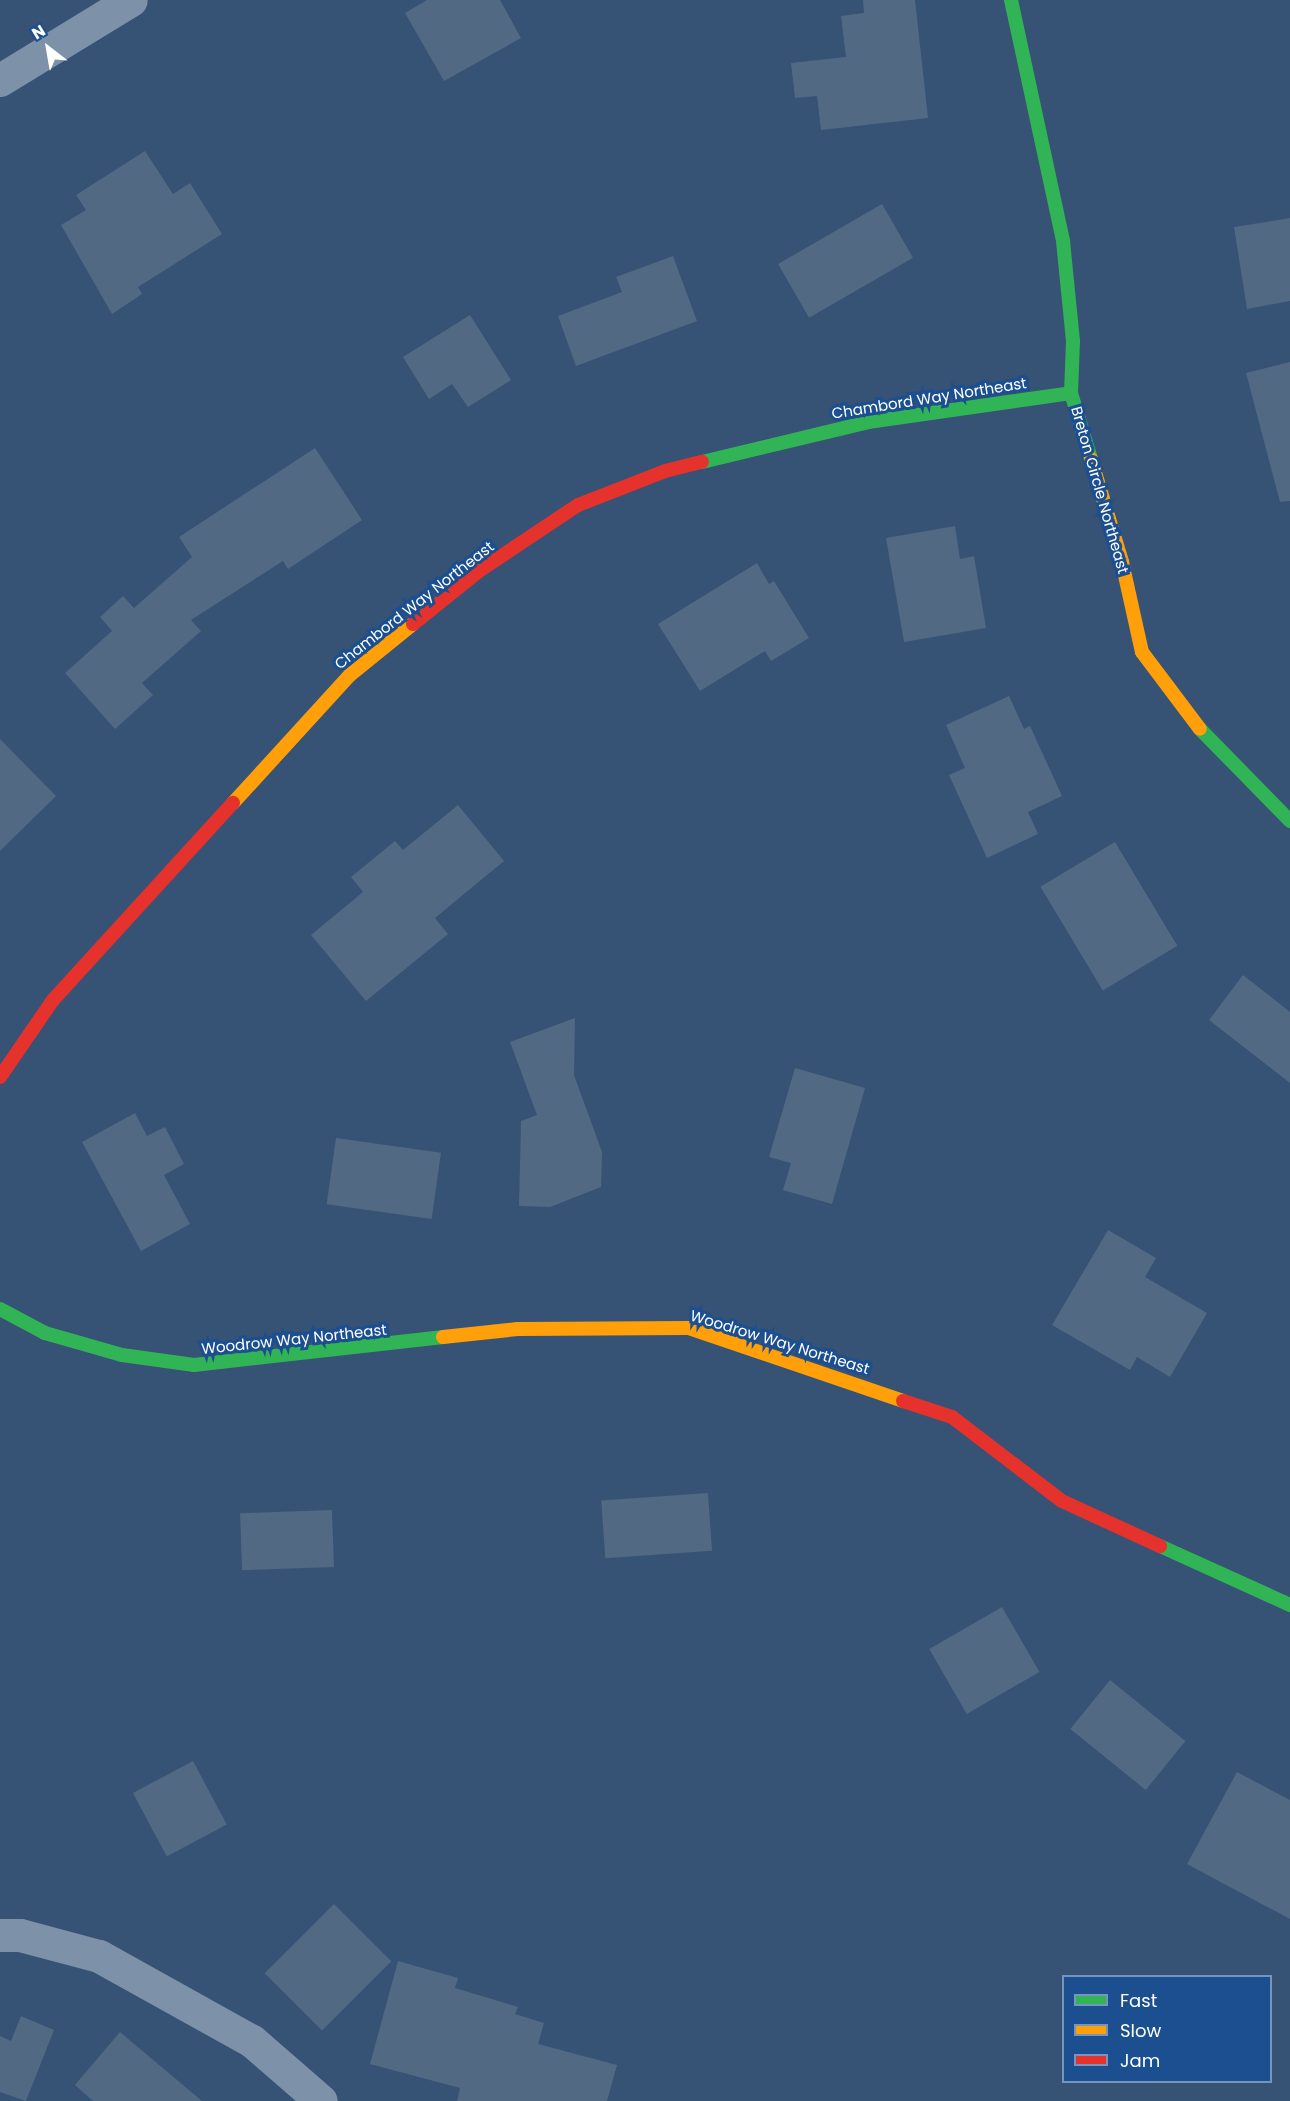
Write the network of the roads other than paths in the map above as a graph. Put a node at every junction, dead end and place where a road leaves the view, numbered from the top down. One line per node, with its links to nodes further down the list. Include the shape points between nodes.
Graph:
1 (131, 0): 3 (street)
2 (1011, 0): 4 (street, Breton Circle Northeast, via 1063,241 1073,341)
3 (0, 80)
4 (1071, 393): 5 (street, Breton Circle Northeast, via 1122,562 1142,652 1206,737); 6 (street, Chambord Way Northeast, via 868,422 665,471 578,505 479,571 350,675 53,999)
5 (1290, 821)
6 (0, 1077)
7 (0, 1309): 8 (street, Woodrow Way Northeast, via 45,1333 122,1355 194,1365 518,1329 689,1328 952,1417 1062,1501)
8 (1290, 1605)
9 (0, 1935): 10 (street, via 20,1935 99,1956 252,2041)
10 (321, 2101)

